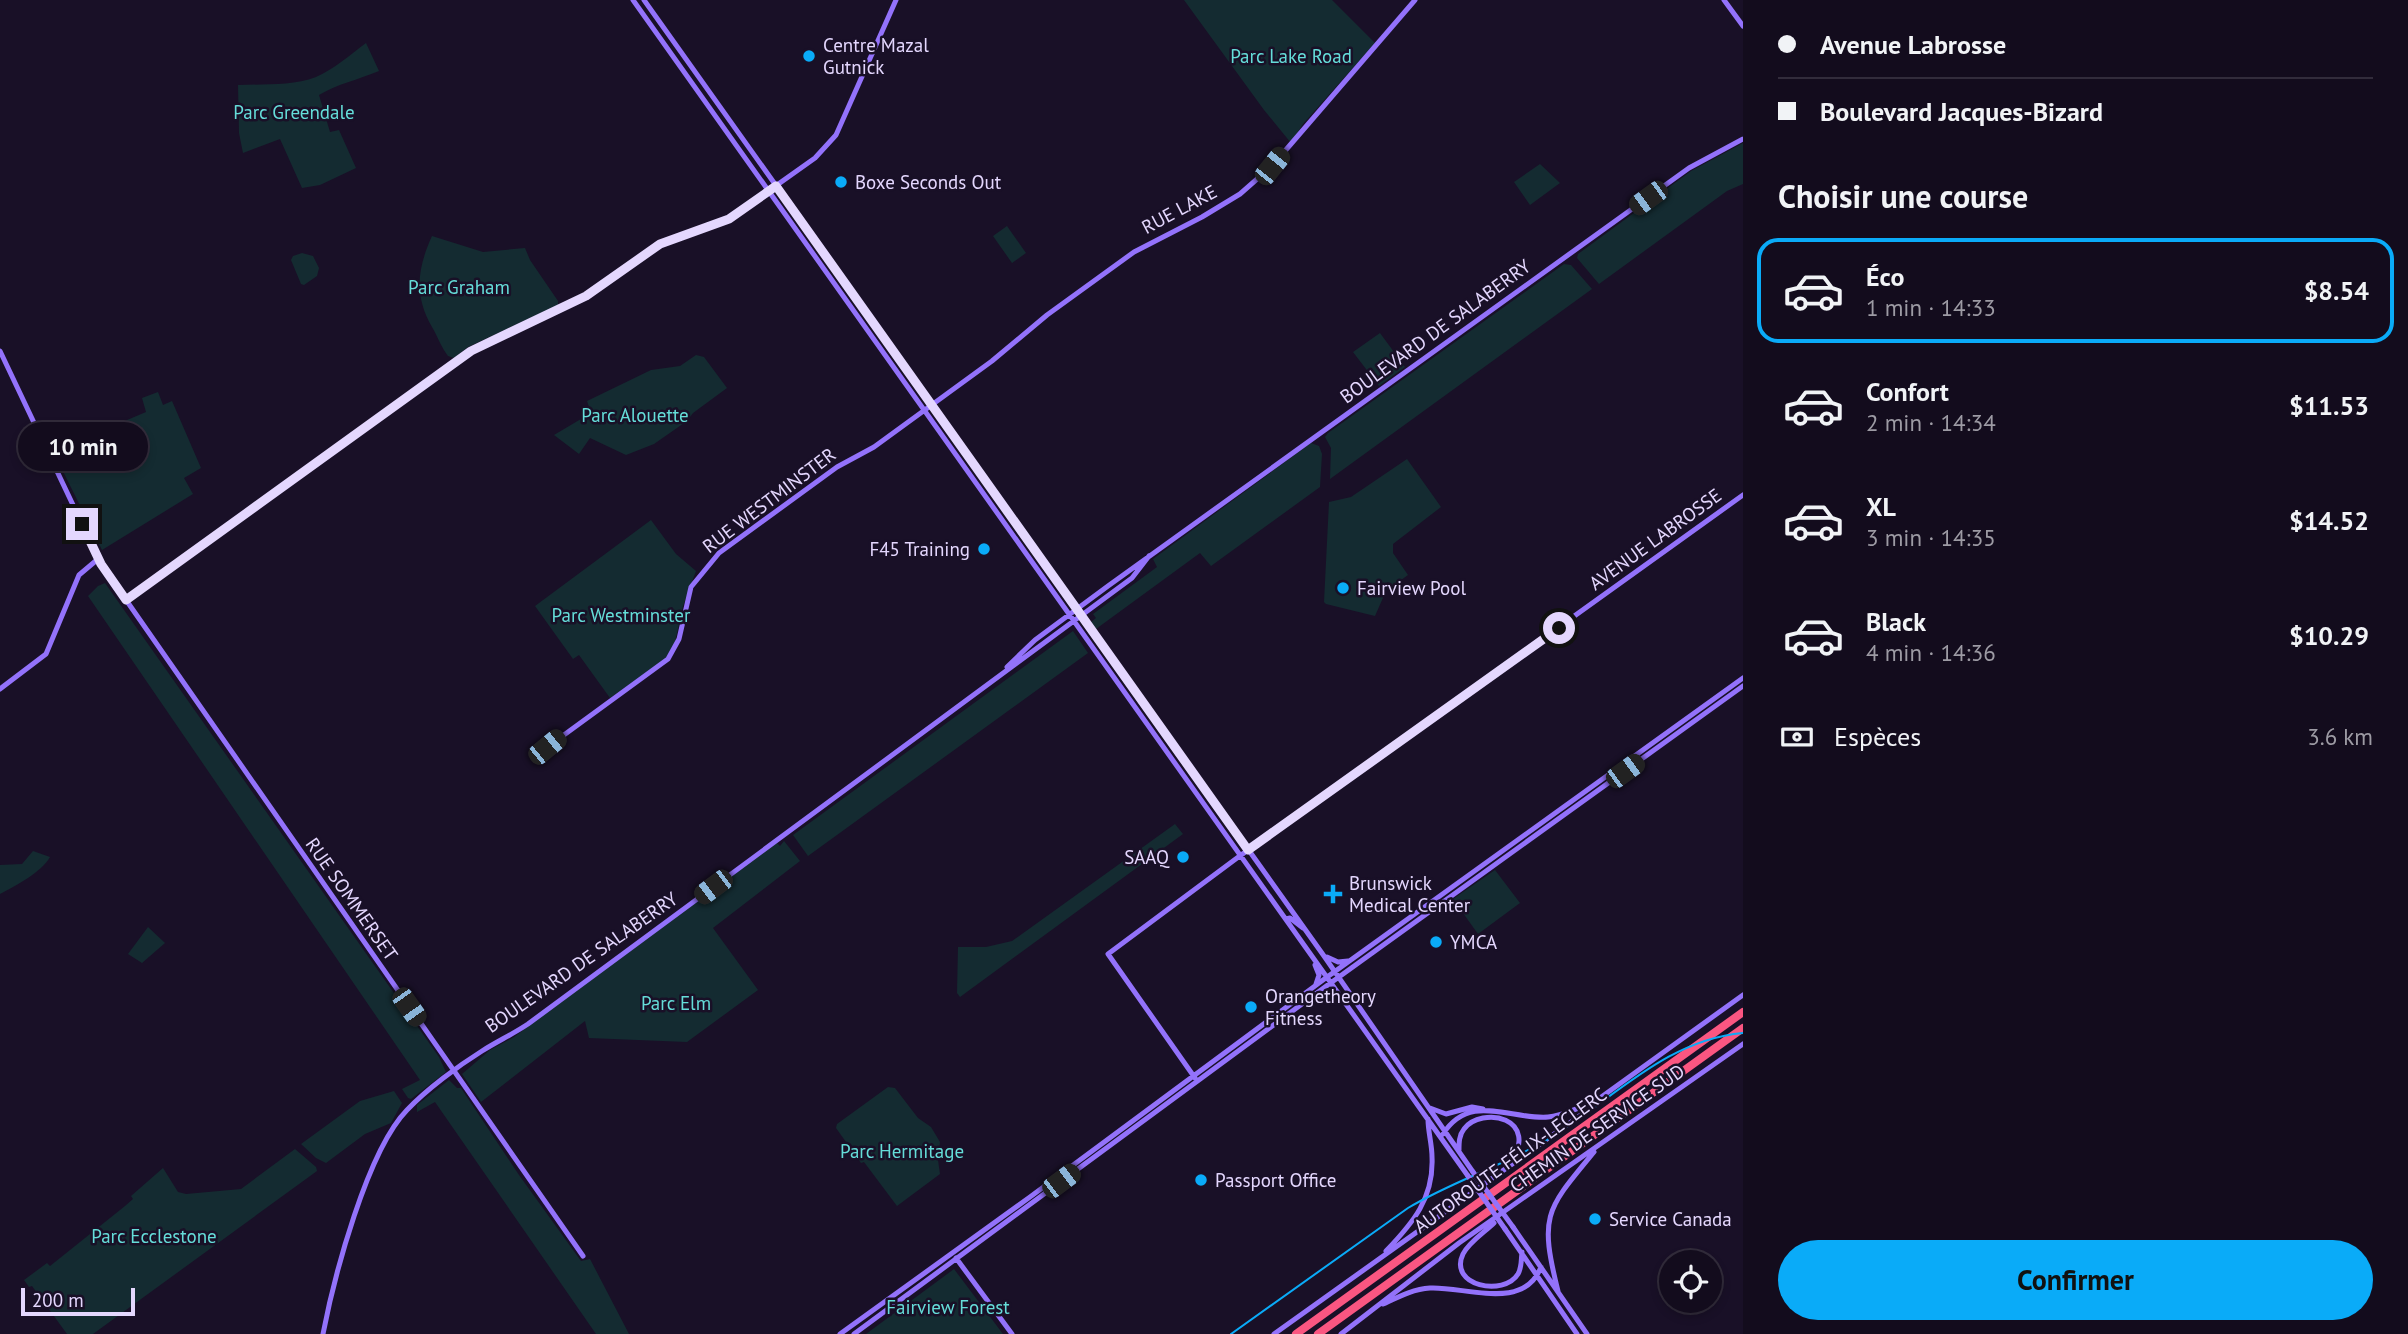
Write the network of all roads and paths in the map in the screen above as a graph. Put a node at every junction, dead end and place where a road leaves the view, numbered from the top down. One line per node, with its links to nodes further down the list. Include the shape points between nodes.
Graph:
1 (633, 0): 9 (street)
2 (644, 0): 8 (street)
3 (896, 0): 8 (street, via 832,141)
4 (1415, 0): 11 (street, RUE LAKE, via 1272,166 1240,194 1140,248)
5 (1724, 0): 6 (street)
6 (1743, 26)
7 (1743, 139): 16 (street, BOULEVARD DE SALABERRY, via 1689,168)
8 (776, 186): 9 (street); 11 (street)
9 (769, 191): 12 (street); 18 (street, via 729,219 660,244 586,296 471,351)
10 (0, 351): 17 (street, RUE SOMMERSET)
11 (932, 405): 12 (street, RUE LAKE); 15 (street)
12 (925, 410): 13 (street); 27 (street, RUE WESTMINSTER, via 870,450 836,467 722,550 691,587 679,639 668,659)
13 (983, 492): 15 (street); 20 (street)
14 (1743, 495): 28 (street, AVENUE LABROSSE)
15 (999, 500): 19 (street)
16 (1149, 556): 19 (street, BOULEVARD DE SALABERRY); 21 (street, BOULEVARD DE SALABERRY, via 1132,578)
17 (98, 559): 18 (street, RUE SOMMERSET); 26 (street, via 79,575 46,654)
18 (126, 600): 43 (street, RUE SOMMERSET)
19 (1076, 609): 20 (street, BOULEVARD DE SALABERRY); 21 (street)
20 (1069, 614): 22 (street); 23 (street, BOULEVARD DE SALABERRY)
21 (1080, 615): 22 (street, BOULEVARD DE SALABERRY); 28 (street)
22 (1074, 620): 23 (street, BOULEVARD DE SALABERRY); 29 (street)
23 (1002, 673): 43 (street, BOULEVARD DE SALABERRY, via 528,1024)
24 (1743, 678): 30 (street)
25 (1743, 686): 30 (street)
26 (0, 689)
27 (542, 751)
28 (1248, 850): 29 (street, AVENUE LABROSSE); 32 (street)
29 (1241, 856): 31 (street); 44 (street, AVENUE LABROSSE, via 1108,954)
30 (1495, 861): 35 (street); 36 (street)
31 (1286, 919): 32 (street); 33 (street)
32 (1306, 930): 34 (street)
33 (1308, 951): 37 (street); 38 (street, via 1319,974)
34 (1324, 956): 35 (street); 36 (street)
35 (1350, 961): 36 (street)
36 (1337, 974): 37 (street); 46 (street)
37 (1329, 980): 38 (street); 44 (street); 48 (street)
38 (1314, 987): 44 (street)
39 (1743, 995): 45 (street)
40 (1743, 1012): 70 (highway, AUTOROUTE FÉLIX-LECLERC)
41 (1743, 1028): 71 (highway, AUTOROUTE FÉLIX-LECLERC)
42 (1743, 1044): 50 (street, CHEMIN DE SERVICE SUD)
43 (454, 1072): 58 (street, RUE SOMMERSET); 65 (street, BOULEVARD DE SALABERRY, via 404,1112 386,1140 350,1230)
44 (1195, 1079): 56 (street); 59 (street)
45 (1592, 1103): 47 (street, via 1545,1118); 52 (street)
46 (1430, 1108): 47 (street, via 1446,1114 1472,1107); 49 (street)
47 (1486, 1110): 49 (street, via 1460,1117)
48 (1427, 1119): 49 (street); 60 (street, via 1432,1166 1426,1200 1413,1223)
49 (1443, 1135): 51 (street); 53 (street)
50 (1598, 1148): 54 (street, CHEMIN DE SERVICE SUD); 63 (street, via 1561,1191 1553,1208 1548,1250)
51 (1459, 1152): 52 (street, via 1461,1134 1471,1123 1505,1120 1516,1127 1520,1139); 53 (street)
52 (1507, 1169): 60 (street)
53 (1470, 1174): 55 (street, bridge)
54 (1504, 1213): 57 (street, via 1465,1250 1461,1261 1464,1273 1481,1285 1506,1283 1520,1270); 64 (street)
55 (1510, 1229): 57 (street); 61 (street)
56 (951, 1252): 59 (street); 66 (street)
57 (1522, 1252): 62 (street)
58 (583, 1256)
59 (956, 1258): 67 (street); 68 (street)
60 (1379, 1259): 69 (street)
61 (1541, 1267): 62 (street); 63 (street)
62 (1538, 1274): 64 (street, via 1508,1293 1426,1289); 73 (street)
63 (1558, 1291): 74 (street)
64 (1375, 1308): 72 (street)
65 (323, 1334)
66 (840, 1334)
67 (854, 1334)
68 (1012, 1334)
69 (1274, 1334)
70 (1296, 1334)
71 (1318, 1334)
72 (1341, 1334)
73 (1577, 1334)
74 (1587, 1334)

